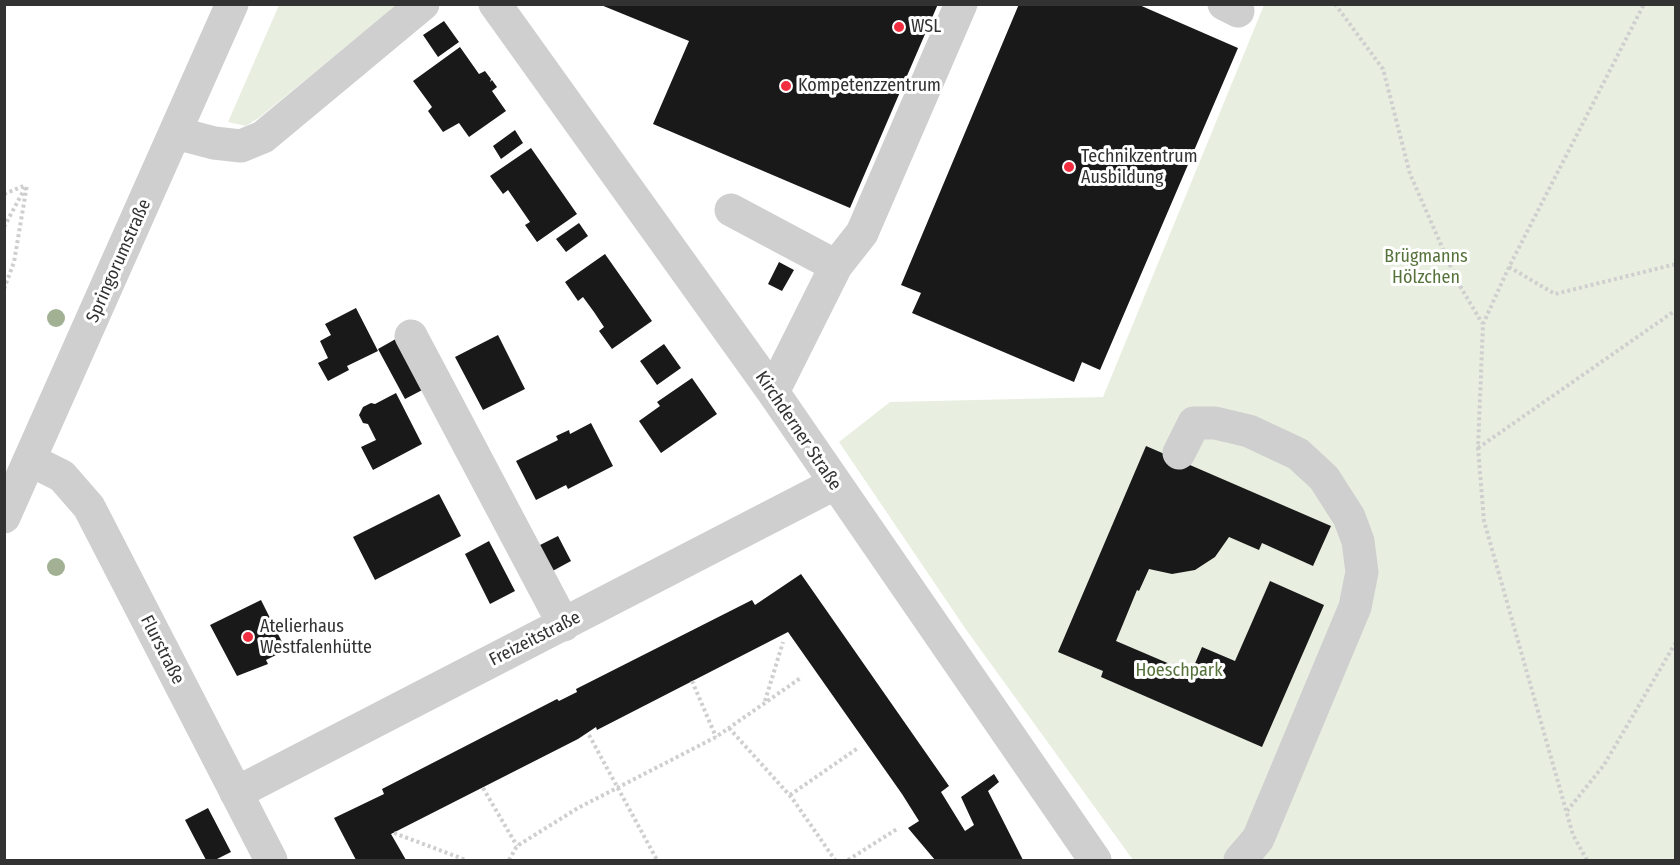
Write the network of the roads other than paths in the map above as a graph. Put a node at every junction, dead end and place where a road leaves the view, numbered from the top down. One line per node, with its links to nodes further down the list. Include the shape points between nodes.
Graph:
1 (232, 4): 5 (street, Springorumstraße)
2 (423, 4): 5 (street, via 263,137 241,146)
3 (495, 4): 9 (street, Kirchderner Straße)
4 (961, 4): 7 (street, via 862,233)
5 (176, 133): 11 (street, Springorumstraße)
6 (731, 210): 7 (street)
7 (836, 266): 9 (street)
8 (411, 336): 14 (street)
9 (773, 393): 12 (street, Kirchderner Straße)
10 (1179, 453): 18 (street, via 1194,423 1215,423 1250,431 1298,454 1324,478 1349,517 1358,541 1362,572 1355,607 1258,839)
11 (30, 460): 13 (street, Springorumstraße); 15 (street, Flurstraße, via 62,476 89,507)
12 (834, 484): 14 (street, Freizeitstraße); 17 (street, Kirchderner Straße)
13 (4, 517)
14 (564, 625): 15 (street, Freizeitstraße)
15 (236, 793): 16 (street, Flurstraße)
16 (271, 861)
17 (1095, 861)
18 (1240, 861)

